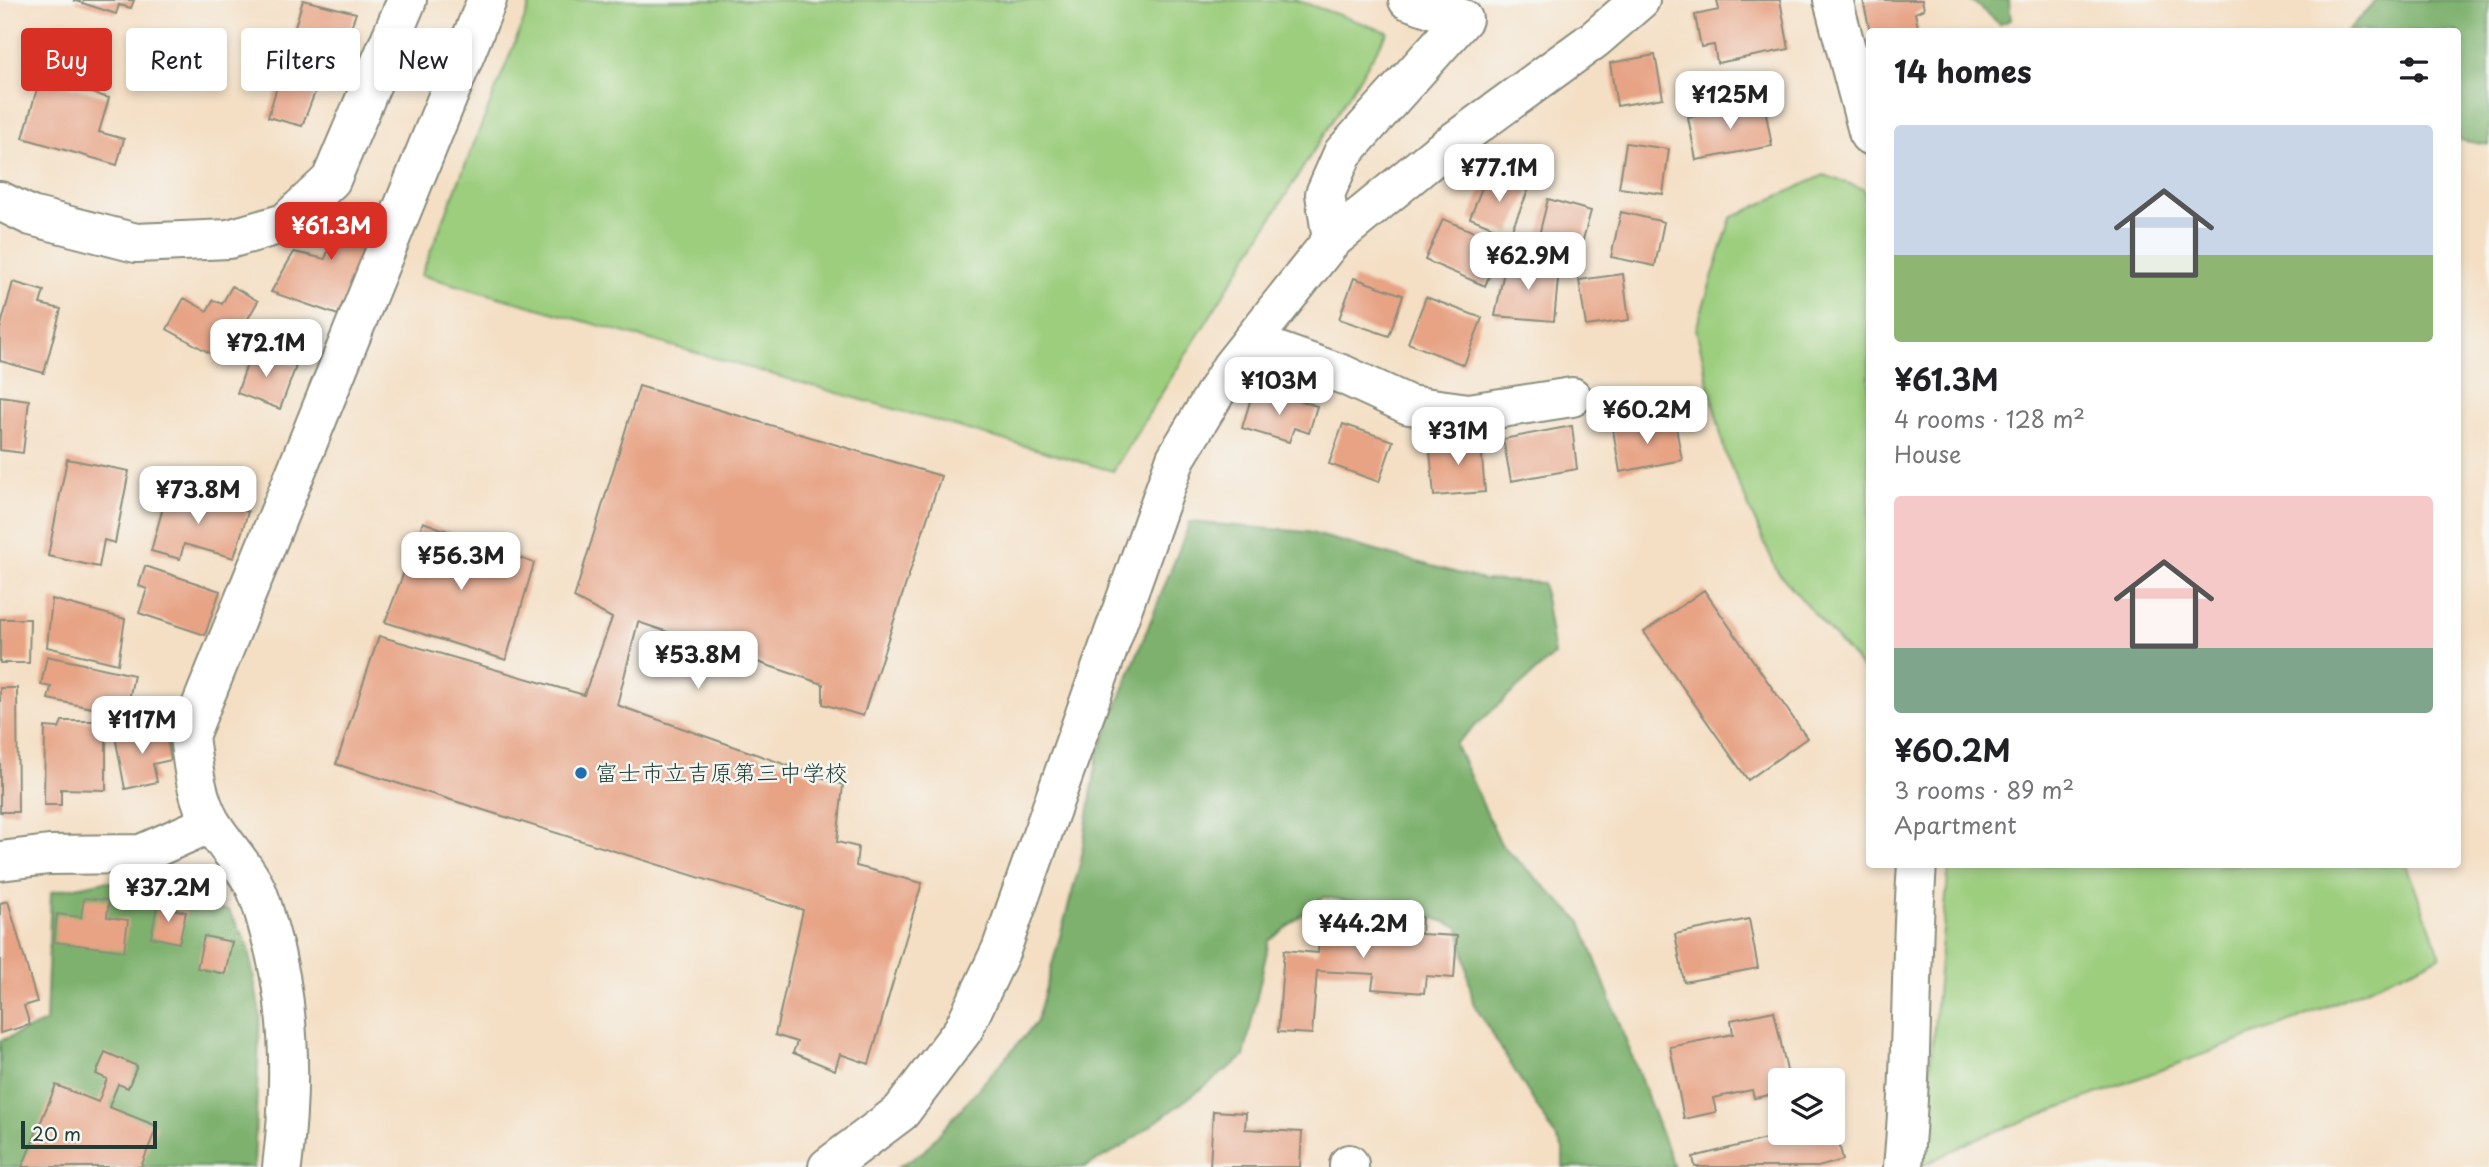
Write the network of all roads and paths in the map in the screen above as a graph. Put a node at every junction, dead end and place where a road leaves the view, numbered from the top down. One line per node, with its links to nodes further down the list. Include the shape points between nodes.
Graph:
1 (407, 0): 7 (street, via 331,180 285,223 229,239 136,243 32,216)
2 (487, 0): 11 (street, via 189,736 197,788)
3 (1408, 0): 8 (street, via 1463,19 1343,153 1325,194)
4 (1640, 0): 8 (street)
5 (1833, 0): 6 (street)
6 (1866, 124)
7 (0, 201)
8 (1332, 240): 9 (street)
9 (1251, 342): 10 (street, via 1344,375 1409,405 1469,413); 15 (street, via 1176,458 1001,950 963,1030 901,1112)
10 (1573, 397)
11 (211, 823): 12 (street, via 141,854 49,855); 14 (street, via 238,856 257,891 277,957 289,1037 289,1112)
12 (0, 861)
13 (1917, 868): 16 (street, via 1910,1098)
14 (282, 1167)
15 (828, 1167)
16 (1903, 1167)

